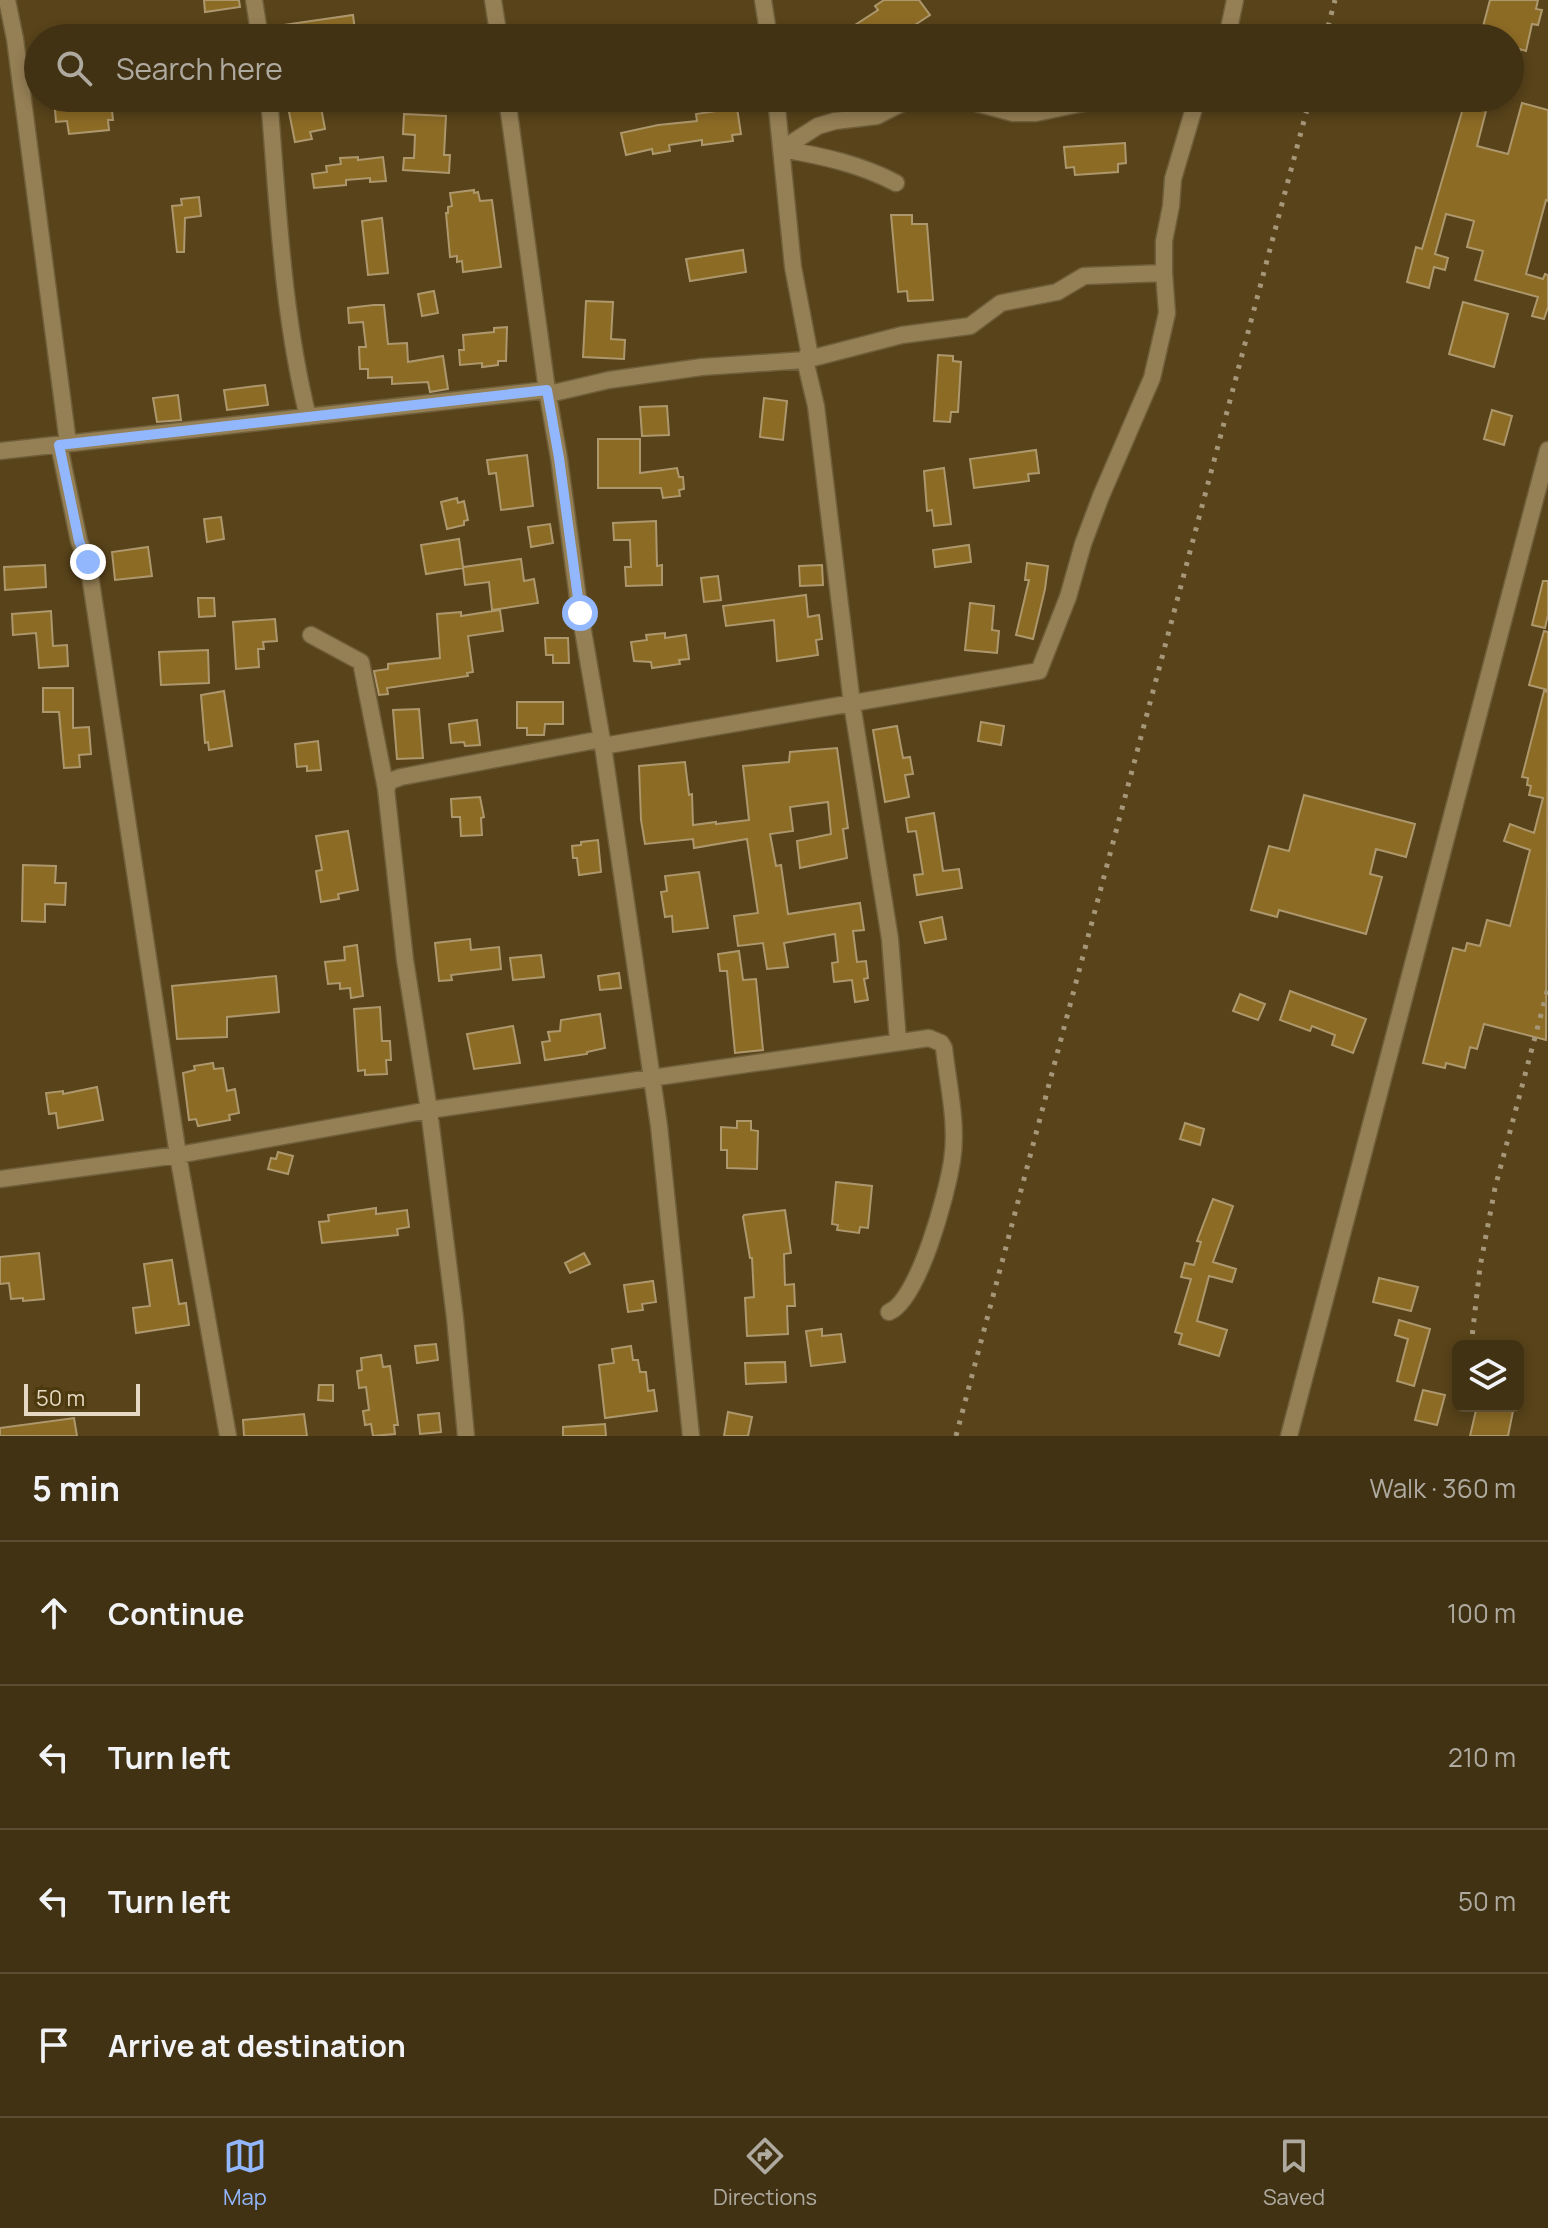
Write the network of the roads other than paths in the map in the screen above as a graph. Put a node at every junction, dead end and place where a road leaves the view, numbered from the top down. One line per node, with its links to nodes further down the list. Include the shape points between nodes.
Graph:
1 (7, 0): 23 (street)
2 (254, 0): 6 (street)
3 (493, 0): 7 (street)
4 (763, 0): 8 (street)
5 (1235, 0): 9 (street)
6 (258, 24)
7 (497, 24)
8 (767, 24)
9 (1230, 24)
10 (270, 112): 22 (street, via 284,290)
11 (509, 112): 21 (street)
12 (778, 112): 17 (street)
13 (885, 112): 17 (street, via 818,126)
14 (1009, 112): 15 (street)
15 (1041, 112)
16 (1193, 112): 19 (street, via 1173,179)
17 (782, 149): 18 (street, via 872,171); 20 (street, via 793,267 809,351)
18 (896, 183)
19 (1164, 273): 20 (street, via 1084,276 1057,292 1001,303 970,326 902,335); 27 (street, via 1167,313 1152,378 1092,520 1039,671)
20 (805, 360): 21 (street, via 702,367); 27 (street, via 816,406)
21 (548, 392): 22 (street); 28 (street)
22 (308, 417): 23 (street)
23 (64, 444): 25 (street); 33 (street, via 79,541 88,562)
24 (1548, 450): 39 (street)
25 (0, 451)
26 (311, 635): 29 (street, via 361,662)
27 (852, 704): 28 (street); 30 (street, via 890,939)
28 (603, 743): 29 (street, via 401,777); 31 (street)
29 (386, 789): 32 (street)
30 (898, 1041): 31 (street); 35 (street, via 929,1038 941,1043 953,1159 916,1284 901,1306)
31 (651, 1077): 32 (street); 38 (street)
32 (429, 1110): 33 (street); 37 (street)
33 (178, 1155): 34 (street); 36 (street)
34 (0, 1179)
35 (889, 1312)
36 (228, 1436)
37 (466, 1436)
38 (691, 1436)
39 (1289, 1436)

